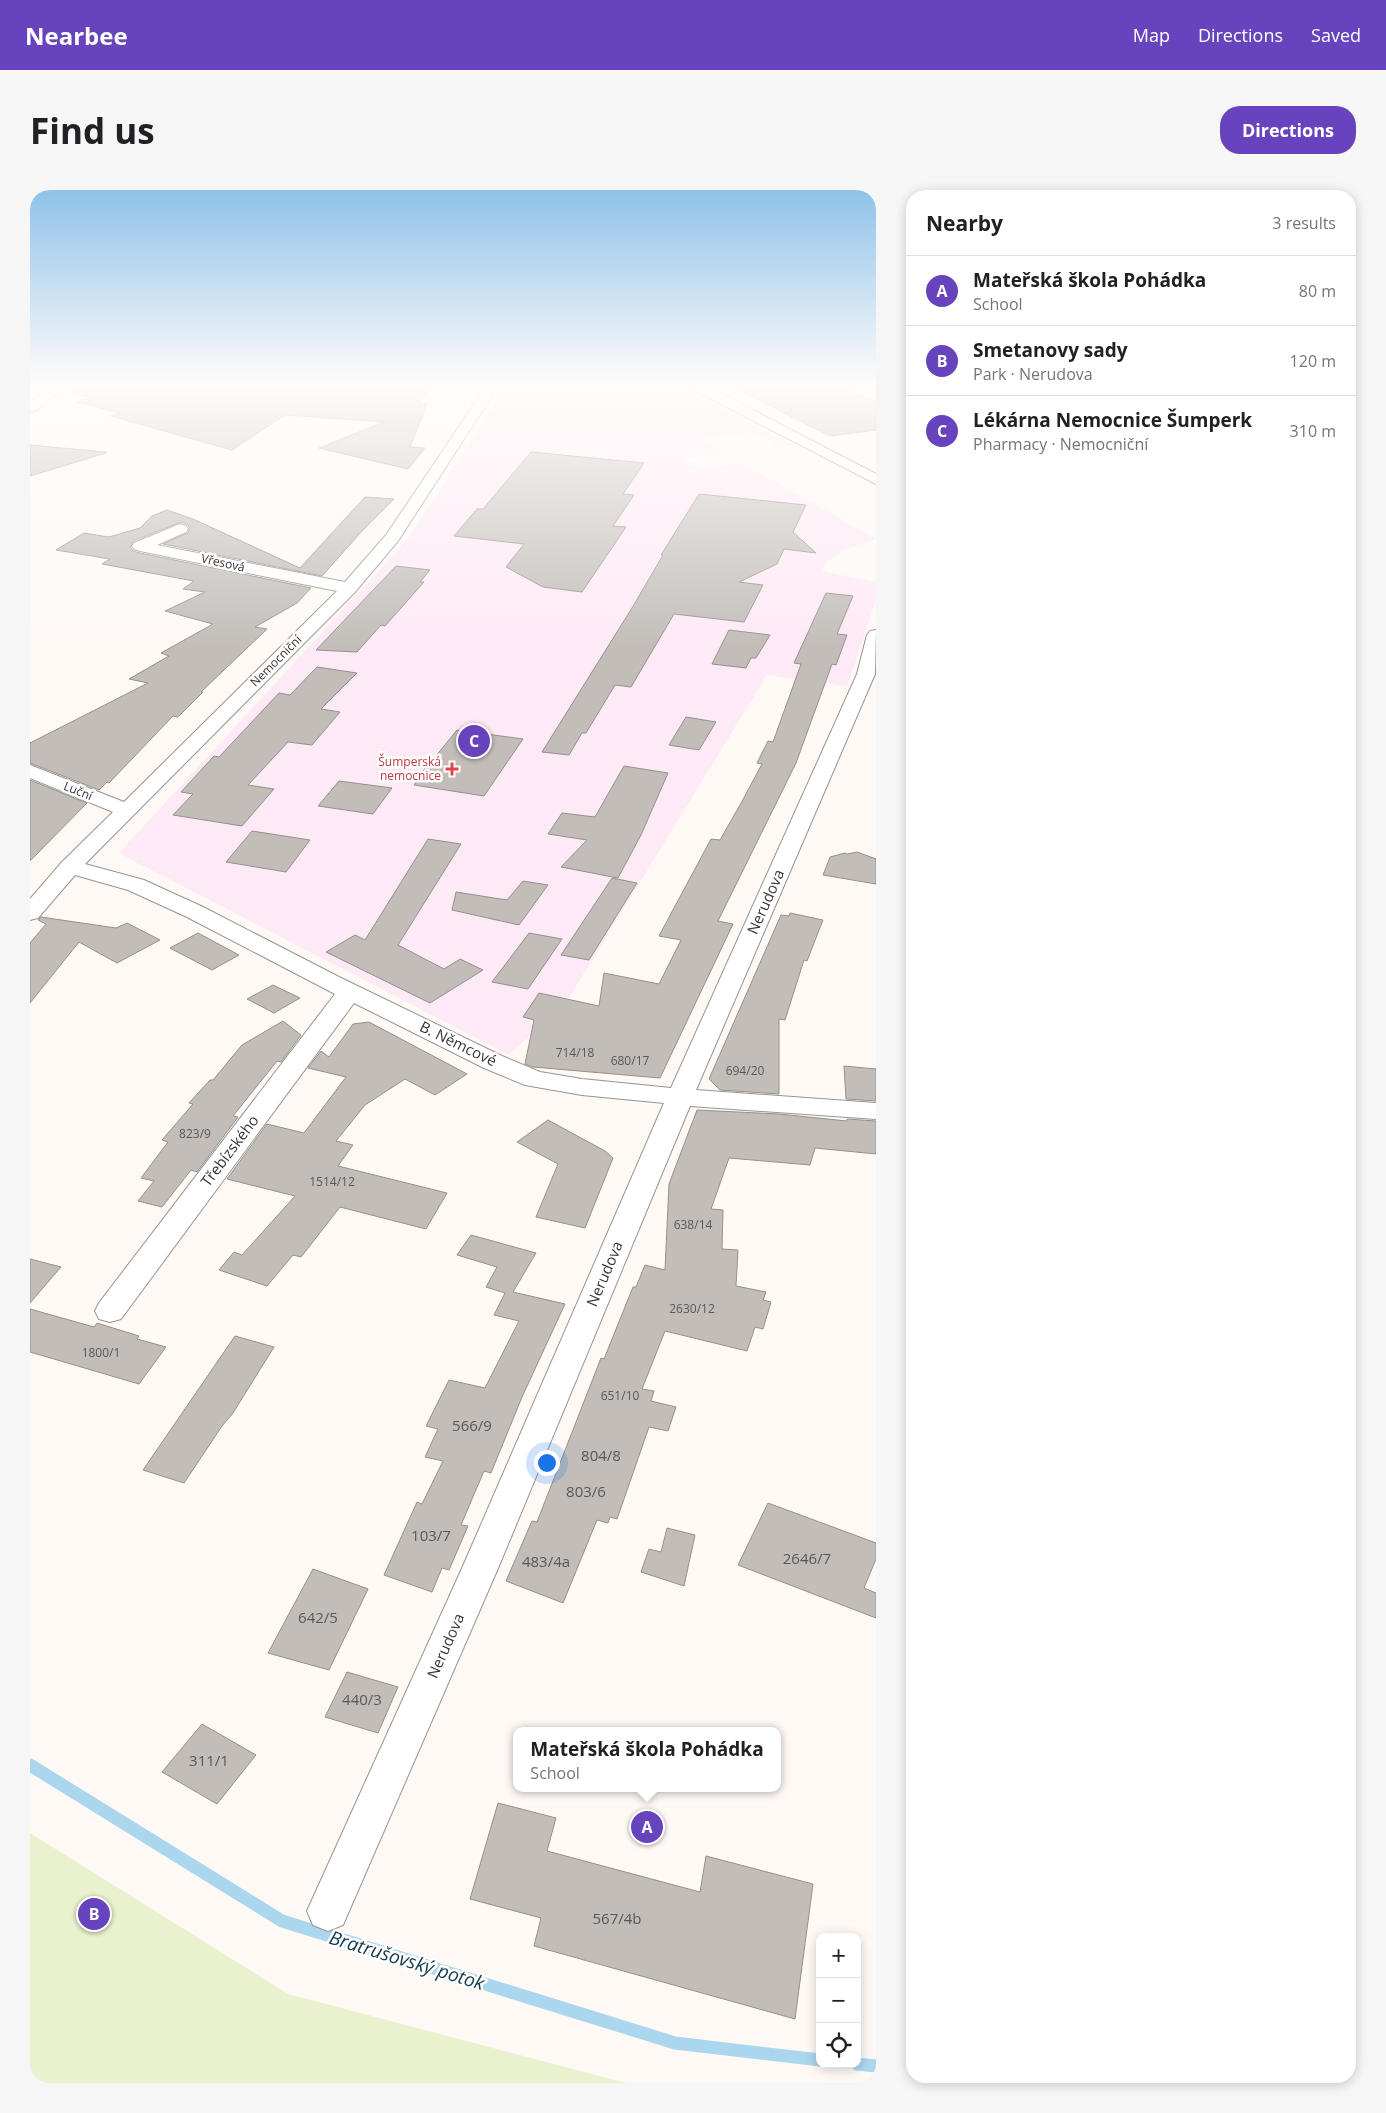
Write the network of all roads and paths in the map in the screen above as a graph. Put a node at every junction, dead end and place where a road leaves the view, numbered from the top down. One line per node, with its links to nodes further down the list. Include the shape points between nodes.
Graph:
1 (435, 473): 5 (street, Nemocniční, via 392,538)
2 (863, 473): 3 (street)
3 (876, 480)
4 (180, 528): 5 (street, Vřesová, via 140,546)
5 (349, 588): 8 (street, Nemocniční)
6 (876, 636): 12 (street, Nerudova, via 866,674)
7 (30, 771): 8 (street, Luční)
8 (126, 810): 9 (street, Nemocniční)
9 (70, 867): 10 (street, Nemocniční); 11 (street, B. Němcové, via 136,885)
10 (30, 913)
11 (350, 991): 12 (street, B. Němcové, via 534,1079); 14 (street, Třebízského)
12 (680, 1097): 13 (street, B. Němcové); 15 (street, Nerudova, via 481,1566)
13 (876, 1111)
14 (110, 1311)
15 (328, 1911)

